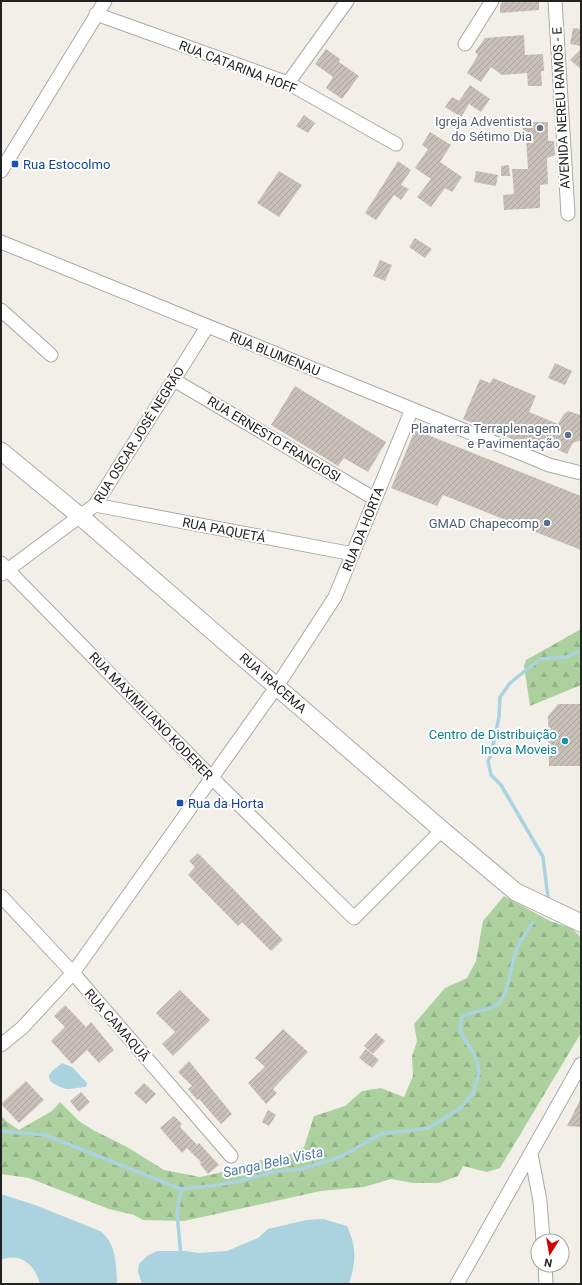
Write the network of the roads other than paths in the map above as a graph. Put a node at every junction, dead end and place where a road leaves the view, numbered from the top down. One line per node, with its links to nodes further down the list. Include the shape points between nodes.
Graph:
1 (105, 1): 5 (street)
2 (347, 1): 7 (street)
3 (492, 1): 6 (street)
4 (555, 1): 10 (street, AVENIDA NEREU RAMOS - E)
5 (96, 14): 7 (street, RUA CATARINA HOFF); 9 (street)
6 (465, 44)
7 (288, 83): 8 (street, RUA CATARINA HOFF)
8 (396, 144)
9 (1, 171)
10 (568, 214)
11 (1, 242): 13 (street, RUA BLUMENAU)
12 (1, 310): 14 (street)
13 (207, 327): 15 (street, RUA OSCAR JOSÉ NEGRÃO); 16 (street, RUA BLUMENAU)
14 (51, 355)
15 (174, 380): 19 (street, RUA ERNESTO FRANCIOSI); 20 (street, RUA OSCAR JOSÉ NEGRÃO)
16 (412, 409): 18 (street, RUA BLUMENAU, via 549,465); 19 (street, RUA DA HORTA)
17 (1, 451): 21 (street, RUA IRACEMA)
18 (581, 473)
19 (374, 499): 22 (street, RUA DA HORTA)
20 (95, 506): 21 (street, RUA OSCAR JOSÉ NEGRÃO); 22 (street, RUA PAQUETÁ)
21 (81, 517): 23 (street, RUA OSCAR JOSÉ NEGRÃO); 24 (street, RUA IRACEMA)
22 (353, 554): 24 (street, RUA DA HORTA, via 335,597)
23 (3, 569): 25 (street, RUA MAXIMILIANO KODERER)
24 (277, 686): 25 (street, RUA DA HORTA); 26 (street, RUA IRACEMA)
25 (211, 777): 26 (street, RUA MAXIMILIANO KODERER, via 354,918); 29 (street, RUA DA HORTA)
26 (442, 830): 28 (street, RUA IRACEMA, via 516,892)
27 (1, 896): 29 (street, RUA CAMAQUÃ)
28 (581, 923)
29 (73, 973): 30 (street, RUA DA HORTA, via 22,1028); 33 (street, RUA CAMAQUÃ)
30 (1, 1045)
31 (581, 1064): 32 (street)
32 (531, 1154): 34 (street, via 540,1201); 36 (street)
33 (231, 1156)
34 (542, 1233)
35 (545, 1273): 37 (street)
36 (457, 1284)
37 (546, 1284)

